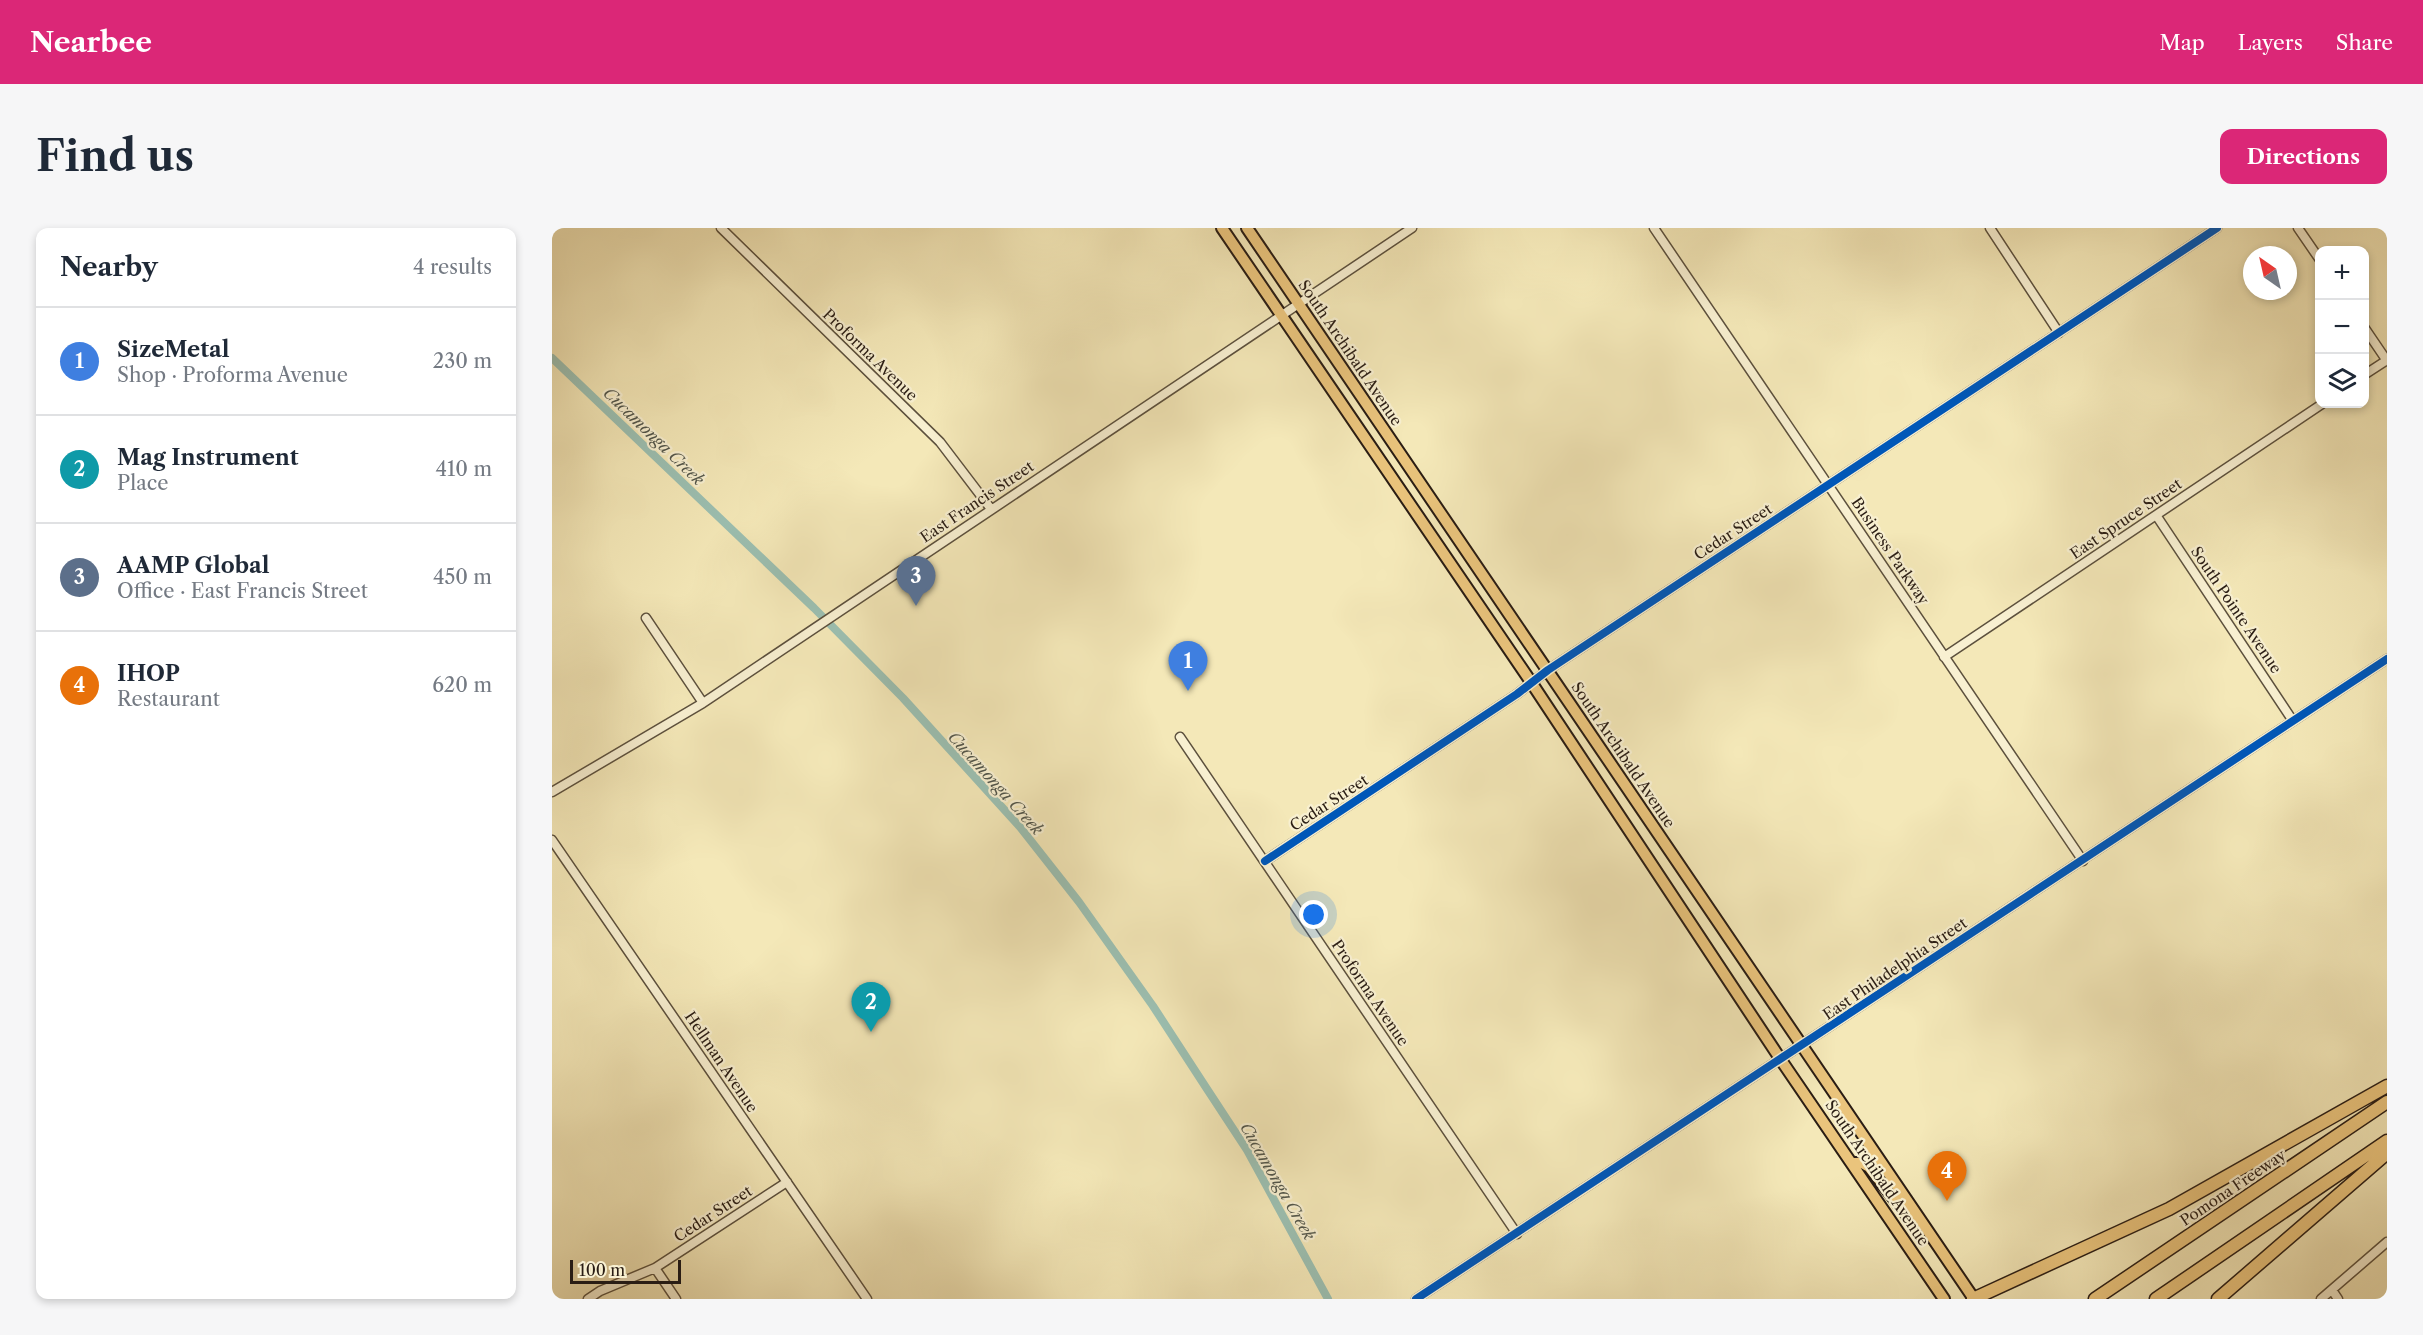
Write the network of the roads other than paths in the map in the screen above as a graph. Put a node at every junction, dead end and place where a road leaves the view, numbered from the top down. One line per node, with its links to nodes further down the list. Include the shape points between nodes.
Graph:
1 (721, 228): 18 (street, Proforma Avenue, via 940,442)
2 (1222, 228): 11 (main road, South Archibald Avenue)
3 (1246, 228): 10 (main road, South Archibald Avenue)
4 (1412, 228): 10 (street, East Francis Street)
5 (1654, 228): 17 (street, Business Parkway)
6 (1990, 228): 12 (street)
7 (2217, 228): 12 (street, Cedar Street)
8 (2298, 228): 9 (street)
9 (2315, 254)
10 (1299, 303): 11 (street, East Francis Street); 23 (main road, South Archibald Avenue)
11 (1282, 315): 18 (street, East Francis Street); 24 (main road, South Archibald Avenue)
12 (2060, 333): 17 (street, Cedar Street)
13 (2369, 334): 14 (street)
14 (2387, 360): 15 (street)
15 (2369, 372)
16 (2316, 408): 19 (street, East Spruce Street)
17 (1829, 485): 21 (street, Business Parkway); 23 (street, Cedar Street)
18 (991, 509): 25 (street, East Francis Street)
19 (2156, 515): 21 (street, East Spruce Street); 26 (street, South Pointe Avenue)
20 (645, 618): 25 (street)
21 (1944, 657): 31 (street, Business Parkway)
22 (2387, 659): 26 (street, East Philadelphia Street)
23 (1548, 670): 24 (street, Cedar Street); 32 (main road, South Archibald Avenue)
24 (1531, 682): 30 (street, Cedar Street); 33 (main road, South Archibald Avenue)
25 (703, 703): 28 (street, East Francis Street)
26 (2293, 721): 31 (street, East Philadelphia Street)
27 (1180, 738): 30 (street, Proforma Avenue)
28 (552, 792)
29 (552, 840): 39 (street, Hellman Avenue)
30 (1265, 861): 40 (street, Proforma Avenue)
31 (2083, 861): 32 (street, East Philadelphia Street)
32 (1801, 1047): 33 (street, East Philadelphia Street); 42 (main road, South Archibald Avenue)
33 (1781, 1060): 38 (main road, South Archibald Avenue); 40 (street, East Philadelphia Street)
34 (2387, 1086): 50 (highway, via 2169,1209)
35 (2387, 1102): 51 (highway, Pomona Freeway)
36 (2387, 1141): 52 (highway)
37 (2387, 1153): 53 (highway)
38 (1852, 1163): 42 (main road, via 1869,1167 1917,1228); 49 (main road, South Archibald Avenue)
39 (787, 1182): 43 (street, Cedar Street); 47 (street, Hellman Avenue)
40 (1517, 1234): 48 (street, East Philadelphia Street)
41 (2387, 1242): 44 (street)
42 (1940, 1250): 50 (main road, South Archibald Avenue)
43 (655, 1269): 45 (street, Cedar Street); 46 (street)
44 (2332, 1290): 54 (street); 55 (street)
45 (588, 1299)
46 (676, 1299)
47 (867, 1299)
48 (1416, 1299)
49 (1944, 1299)
50 (1973, 1299)
51 (2095, 1299)
52 (2156, 1299)
53 (2218, 1299)
54 (2321, 1299)
55 (2338, 1299)

